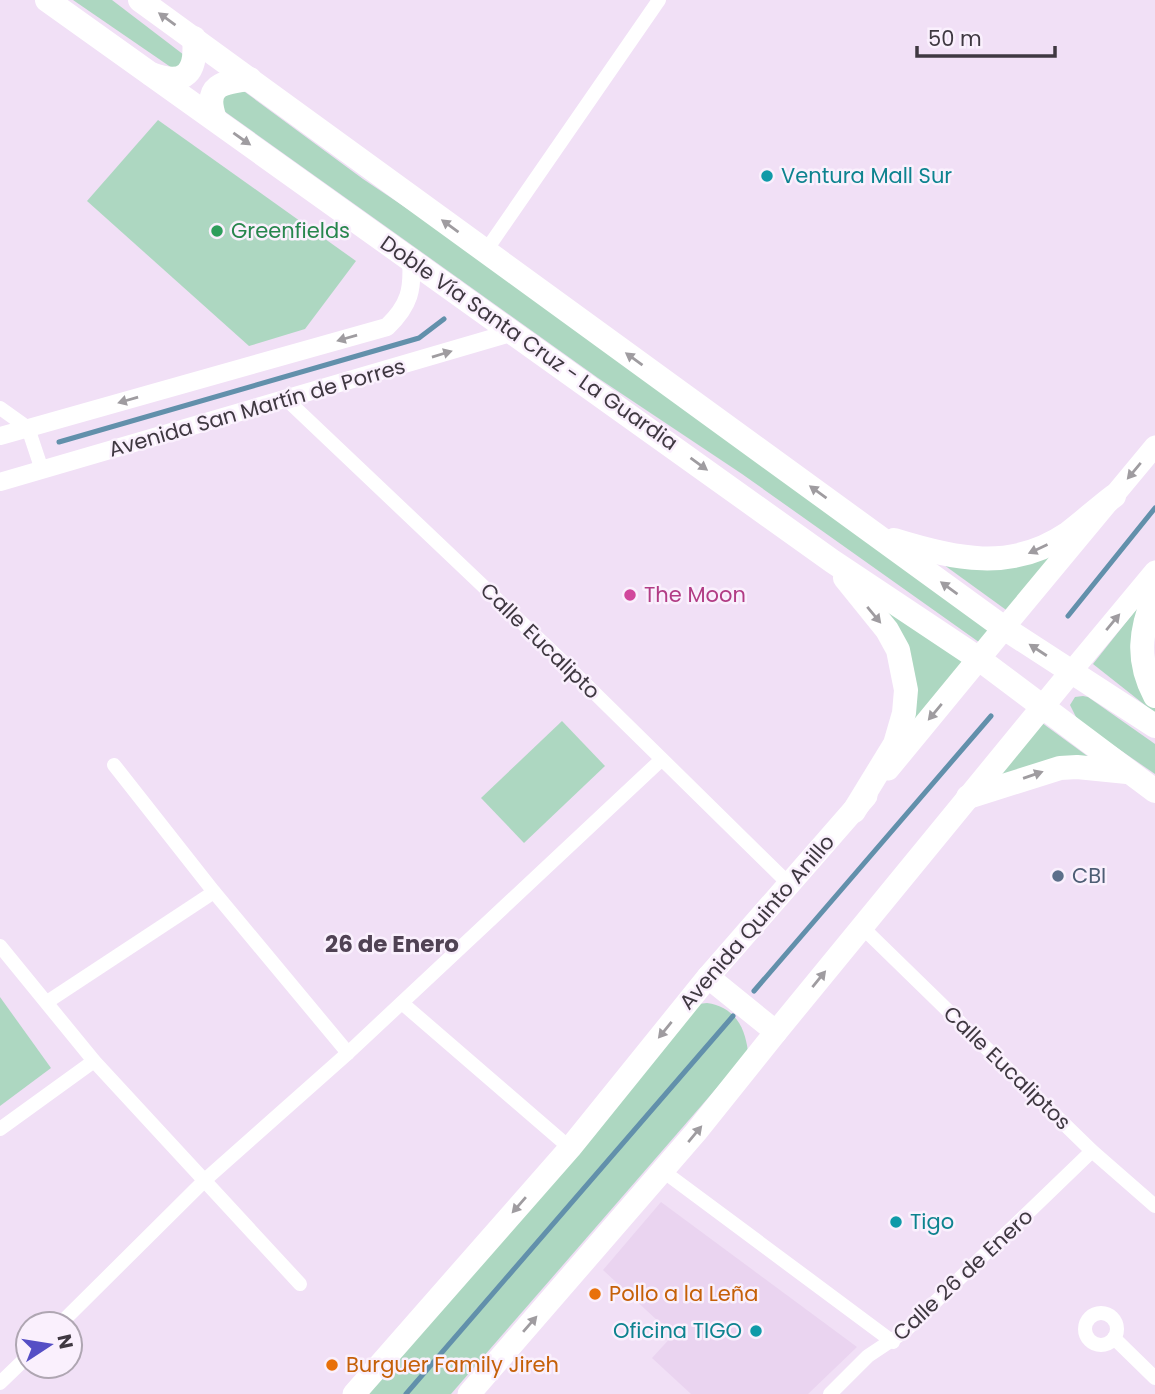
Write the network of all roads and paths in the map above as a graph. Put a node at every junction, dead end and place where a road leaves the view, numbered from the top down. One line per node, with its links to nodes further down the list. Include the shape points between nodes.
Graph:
1 (47, 0): 5 (highway, Doble Vía Santa Cruz - La Guardia)
2 (140, 0): 4 (highway, one-way to 2)
3 (659, 0): 8 (street)
4 (194, 38): 5 (highway, via 196,57 191,71 176,80); 6 (highway)
5 (151, 74): 7 (highway, Doble Vía Santa Cruz - La Guardia)
6 (250, 79): 7 (highway, via 215,89 210,106); 8 (highway, one-way to 6)
7 (215, 119): 9 (highway, Doble Vía Santa Cruz - La Guardia, one-way to 9)
8 (485, 252): 19 (highway, one-way to 8)
9 (411, 259): 10 (highway, Doble Vía Santa Cruz - La Guardia); 13 (street, Avenida San Martín de Porres, one-way to 13, via 409,297 387,327)
10 (514, 332): 11 (street, Avenida San Martín de Porres, one-way to 10); 20 (highway, Doble Vía Santa Cruz - La Guardia, one-way to 20)
11 (288, 400): 16 (street, Avenida San Martín de Porres); 29 (street, Calle Eucalipto)
12 (0, 408): 13 (street)
13 (29, 428): 14 (street, Avenida San Martín de Porres); 16 (street)
14 (0, 436)
15 (1155, 446): 18 (main road, Avenida Quinto Anillo, one-way to 18)
16 (41, 470): 17 (street, Avenida San Martín de Porres)
17 (0, 482)
18 (1114, 496): 19 (highway, one-way to 19, via 1066,534 1031,553 998,560 926,550); 23 (main road, Avenida Quinto Anillo)
19 (873, 533): 23 (highway, one-way to 19)
20 (832, 561): 24 (highway, Doble Vía Santa Cruz - La Guardia); 34 (highway, one-way to 34, via 887,630 898,650 906,690 895,744)
21 (1155, 571): 25 (main road, one-way to 21)
22 (1155, 593): 26 (highway, via 1141,643 1142,661)
23 (1004, 628): 24 (main road, Avenida Quinto Anillo); 25 (highway, one-way to 23)
24 (979, 659): 27 (highway, Doble Vía Santa Cruz - La Guardia); 34 (main road, Avenida Quinto Anillo, one-way to 34)
25 (1071, 672): 27 (main road); 28 (highway)
26 (1155, 696)
27 (1042, 708): 31 (highway, Doble Vía Santa Cruz - La Guardia); 33 (main road)
28 (1155, 726)
29 (661, 760): 35 (street, Calle Eucalipto); 41 (street)
30 (114, 765): 36 (street)
31 (1127, 772): 32 (highway, Doble Vía Santa Cruz - La Guardia); 33 (highway, one-way to 31, via 1060,768)
32 (1155, 791)
33 (968, 797): 37 (main road)
34 (854, 811): 35 (main road, Avenida Quinto Anillo)
35 (790, 885): 39 (main road, Avenida Quinto Anillo)
36 (214, 892): 40 (street); 43 (street)
37 (862, 927): 42 (main road, one-way to 37); 47 (street, Calle Eucaliptos)
38 (1, 948): 40 (street)
39 (708, 977): 42 (main road); 46 (main road, Avenida Quinto Anillo, one-way to 46)
40 (47, 1002): 44 (street)
41 (402, 1003): 43 (street); 46 (street)
42 (776, 1032): 48 (main road, one-way to 42)
43 (348, 1053): 49 (street)
44 (94, 1061): 45 (street); 49 (street)
45 (0, 1129)
46 (570, 1148): 59 (main road, Avenida Quinto Anillo, one-way to 59)
47 (1092, 1151): 50 (street, Calle Eucaliptos); 54 (street, Calle 26 de Enero)
48 (663, 1171): 54 (street); 60 (main road, one-way to 48)
49 (206, 1180): 51 (street); 52 (street)
50 (1155, 1206)
51 (300, 1284)
52 (74, 1310)
53 (1114, 1338): 56 (street)
54 (893, 1342): 61 (street, Calle 26 de Enero, via 868,1356)
55 (14, 1371): 57 (street)
56 (1155, 1378)
57 (0, 1386): 58 (street)
58 (9, 1394)
59 (354, 1394)
60 (469, 1394)
61 (830, 1394)

